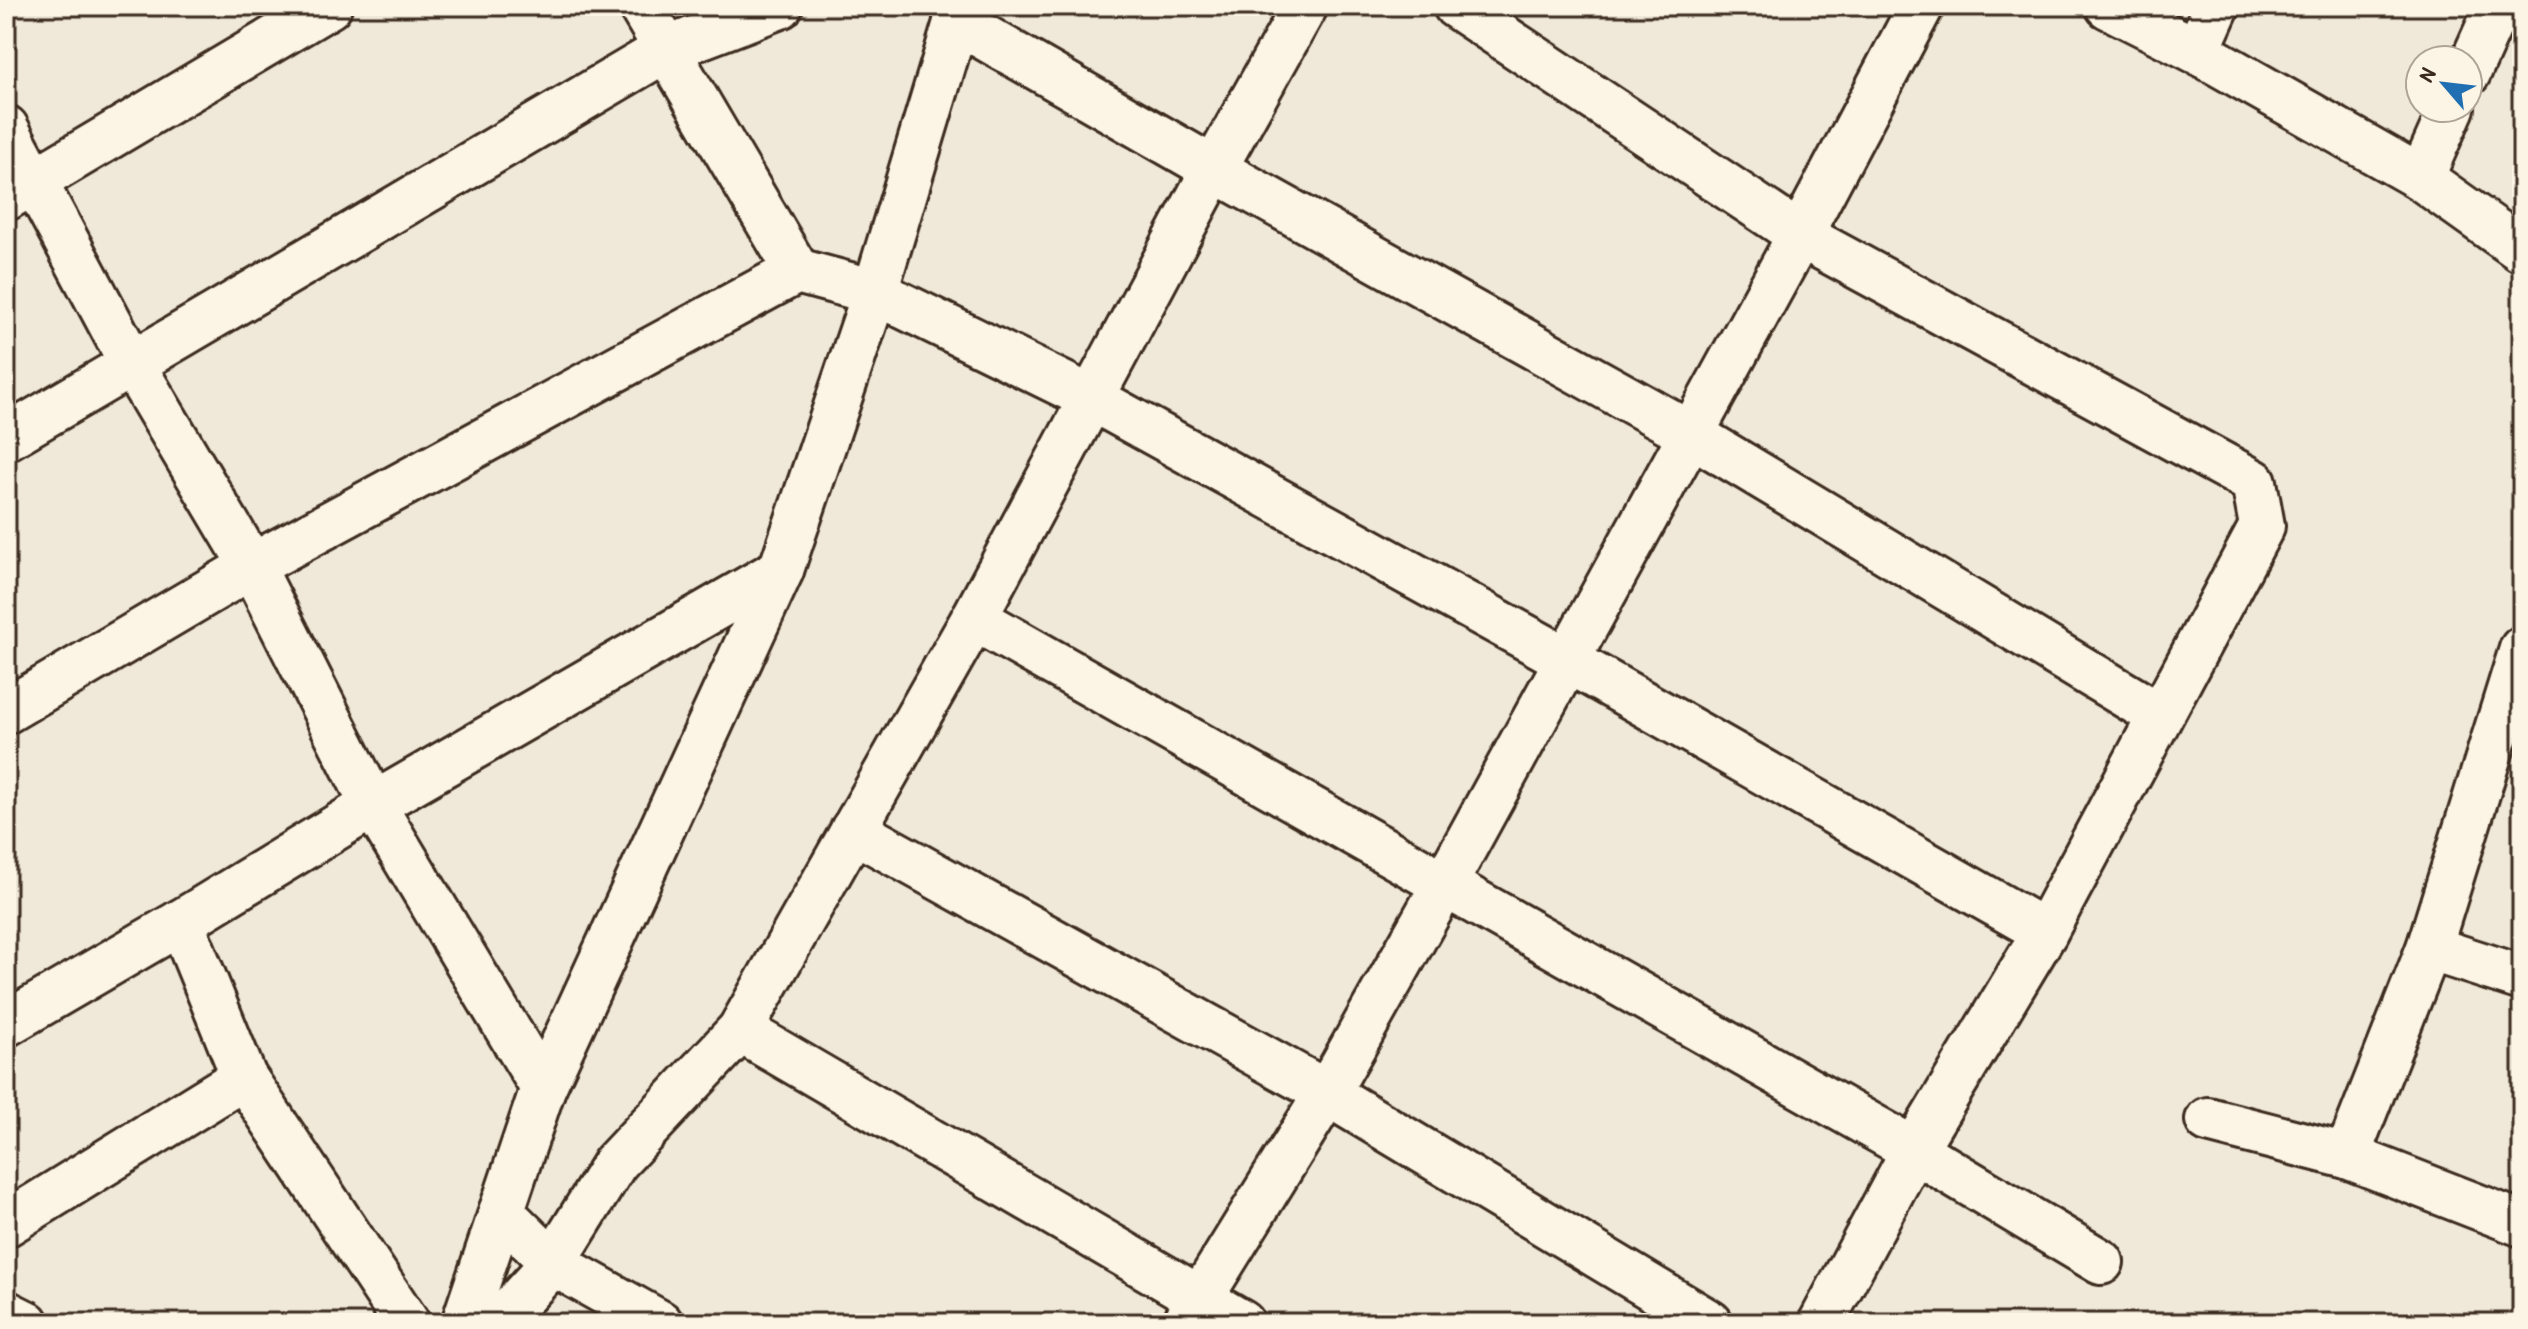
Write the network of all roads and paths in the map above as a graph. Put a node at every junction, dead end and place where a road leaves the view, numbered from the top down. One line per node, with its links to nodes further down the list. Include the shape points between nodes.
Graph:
1 (329, 6): 18 (street)
2 (641, 6): 12 (street)
3 (780, 6): 12 (street)
4 (1305, 6): 16 (street)
5 (1456, 6): 19 (street)
6 (1921, 6): 19 (street)
7 (2108, 6): 13 (street)
8 (2217, 6): 13 (street)
9 (2498, 6): 11 (street)
10 (959, 13): 16 (street); 22 (street)
11 (2481, 44)
12 (665, 50): 21 (street); 23 (street)
13 (2197, 51): 17 (street)
14 (2445, 124): 17 (street)
15 (6, 128): 18 (street)
16 (1214, 169): 24 (street); 25 (street)
17 (2421, 178): 20 (street)
18 (20, 191): 23 (street)
19 (1800, 235): 25 (street); 33 (street, via 2254,482 2262,526)
20 (2522, 250)
21 (797, 271): 22 (street); 27 (street)
22 (875, 292): 24 (street); 28 (street)
23 (132, 364): 26 (street); 27 (street)
24 (1093, 399): 29 (street); 31 (street)
25 (1691, 434): 31 (street); 33 (street)
26 (6, 438)
27 (252, 566): 32 (street); 34 (street)
28 (781, 570): 34 (street); 44 (street)
29 (974, 618): 35 (street); 36 (street)
30 (2522, 649): 39 (street)
31 (1567, 660): 36 (street); 38 (street)
32 (6, 711)
33 (2160, 716): 38 (street)
34 (373, 805): 37 (street); 44 (street)
35 (853, 830): 42 (street); 45 (street)
36 (1444, 885): 45 (street); 47 (street)
37 (181, 922): 41 (street); 43 (street)
38 (2045, 932): 47 (street)
39 (2429, 948): 40 (street); 48 (street)
40 (2522, 978)
41 (6, 1024)
42 (740, 1030): 53 (street, via 615,1163); 54 (street)
43 (244, 1077): 50 (street); 57 (street)
44 (543, 1088): 49 (street)
45 (1327, 1093): 54 (street); 62 (street)
46 (2208, 1120): 48 (street)
47 (1914, 1150): 52 (street); 63 (street)
48 (2347, 1156): 51 (street)
49 (501, 1212): 53 (street); 58 (street)
50 (6, 1224)
51 (2522, 1224)
52 (2101, 1262)
53 (553, 1263): 59 (street); 60 (street)
54 (1192, 1311): 61 (street)
55 (6, 1313): 56 (street)
56 (26, 1323)
57 (407, 1323)
58 (464, 1323)
59 (498, 1323)
60 (660, 1323)
61 (1242, 1323)
62 (1710, 1323)
63 (1821, 1323)

